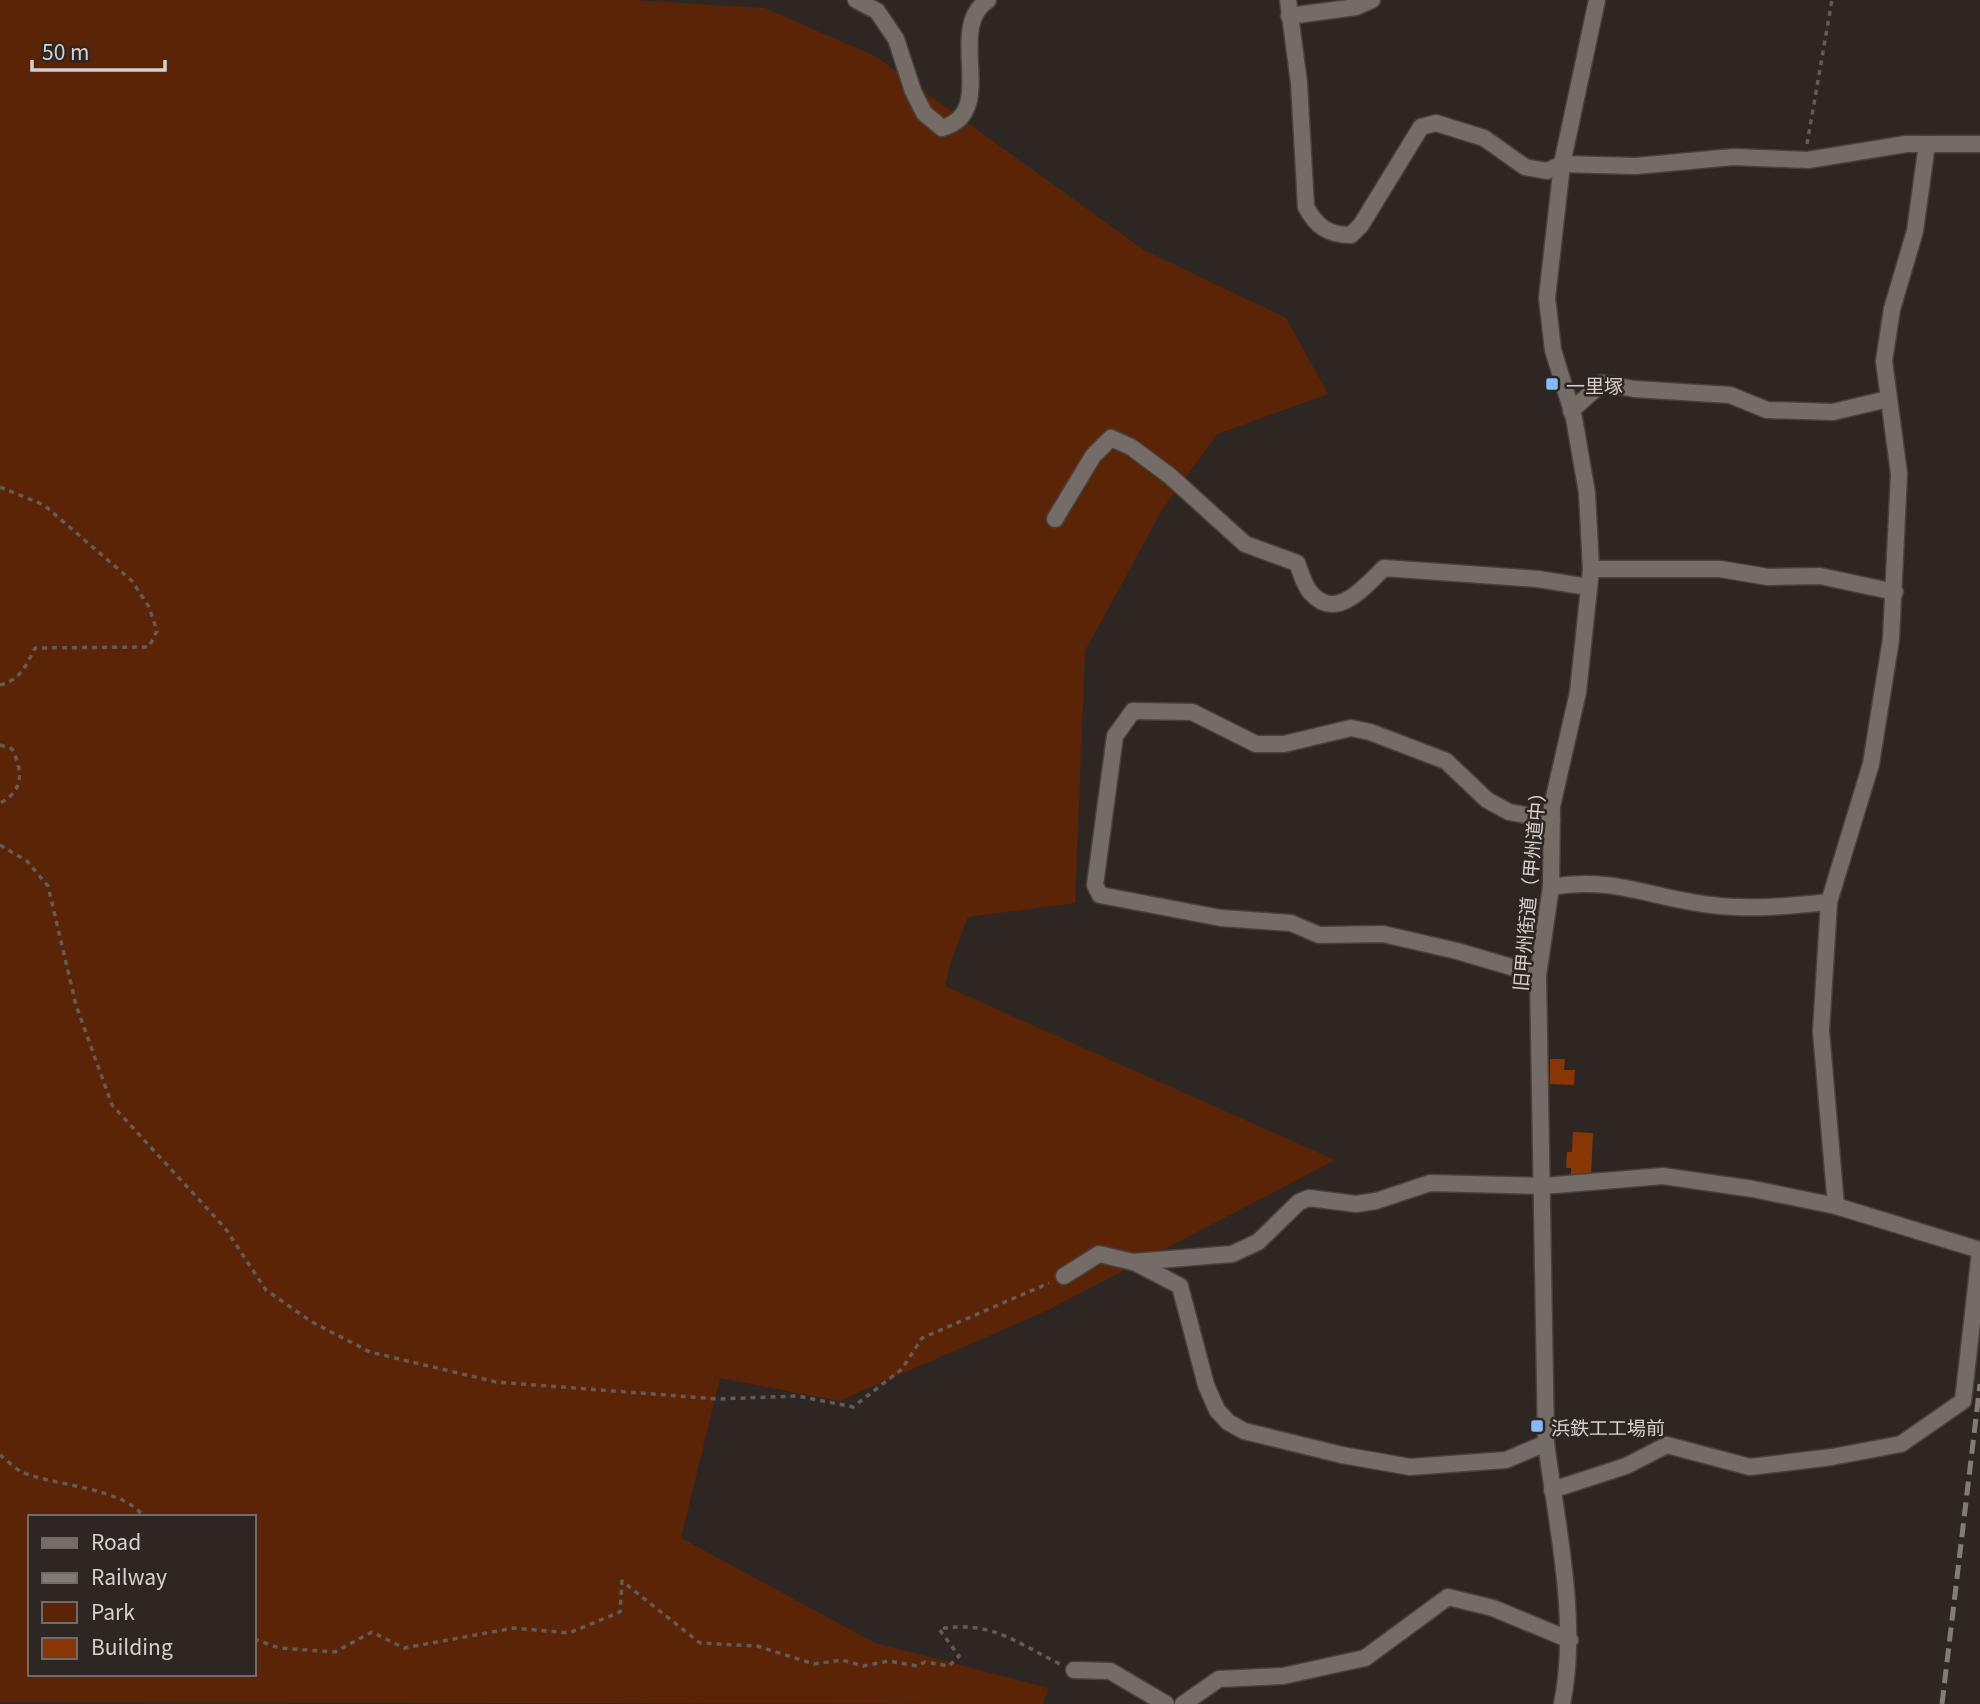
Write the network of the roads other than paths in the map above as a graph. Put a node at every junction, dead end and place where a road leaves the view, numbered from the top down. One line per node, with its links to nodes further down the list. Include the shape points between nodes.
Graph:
1 (856, 0): 2 (street, via 877,10 884,20 896,39 924,113 943,128 956,124 970,104 970,23 978,6)
2 (988, 0)
3 (1372, 0): 5 (street, via 1356,7)
4 (1597, 0): 8 (street, 旧甲州街道（甲州道中）)
5 (1288, 8): 8 (street, via 1306,207 1315,224 1329,232 1351,235 1361,225 1421,127 1436,123 1484,138 1525,167 1547,172)
6 (1927, 144): 7 (street); 8 (street, via 1805,160 1733,157 1636,166); 9 (street, via 1914,231 1892,309 1884,361)
7 (1980, 144)
8 (1562, 164): 10 (street, 旧甲州街道（甲州道中）, via 1547,298 1553,350)
9 (1888, 399): 10 (street, via 1833,412 1767,410 1730,395 1602,383); 14 (street, via 1899,474)
10 (1571, 411): 12 (street, 旧甲州街道（甲州道中）, via 1587,493)
11 (1055, 519): 13 (street, via 1093,456 1111,438 1170,476 1245,544 1297,562 1310,593 1326,604 1348,602 1384,568)
12 (1591, 569): 13 (street, 旧甲州街道（甲州道中）); 14 (street, via 1720,569 1768,577 1820,576)
13 (1588, 587): 15 (street, 旧甲州街道（甲州道中）, via 1578,692)
14 (1895, 592): 17 (street, via 1871,764)
15 (1552, 820): 16 (street, 旧甲州街道（甲州道中）); 18 (street, via 1509,812 1487,800 1446,761 1370,732 1351,728 1284,744 1256,744 1192,712 1133,711 1115,736 1096,885 1100,895 1221,918 1291,923 1319,935 1383,934)
16 (1551, 887): 17 (street, via 1615,884 1709,905 1757,908); 18 (street, 旧甲州街道（甲州道中）)
17 (1829, 902): 20 (street, via 1821,1031)
18 (1538, 975): 19 (street, 旧甲州街道（甲州道中）)
19 (1543, 1186): 20 (street, via 1662,1176); 22 (street, via 1430,1183 1356,1204 1309,1198 1299,1202 1258,1242 1232,1254); 24 (street, 旧甲州街道（甲州道中）)
20 (1836, 1206): 21 (street)
21 (1980, 1251): 25 (street, via 1963,1401 1900,1444 1750,1467 1667,1444 1626,1466)
22 (1133, 1262): 23 (street, via 1099,1254); 24 (street, via 1180,1286 1217,1410 1244,1430 1410,1467 1506,1460)
23 (1064, 1276)
24 (1546, 1443): 25 (street, 旧甲州街道（甲州道中）)
25 (1552, 1490): 26 (street, 旧甲州街道（甲州道中）)
26 (1570, 1640): 29 (street, via 1493,1608 1448,1597 1365,1658 1283,1676 1219,1679); 30 (street, 旧甲州街道（甲州道中）)
27 (1074, 1671): 28 (street, via 1110,1671)
28 (1166, 1704)
29 (1183, 1704)
30 (1562, 1704)

